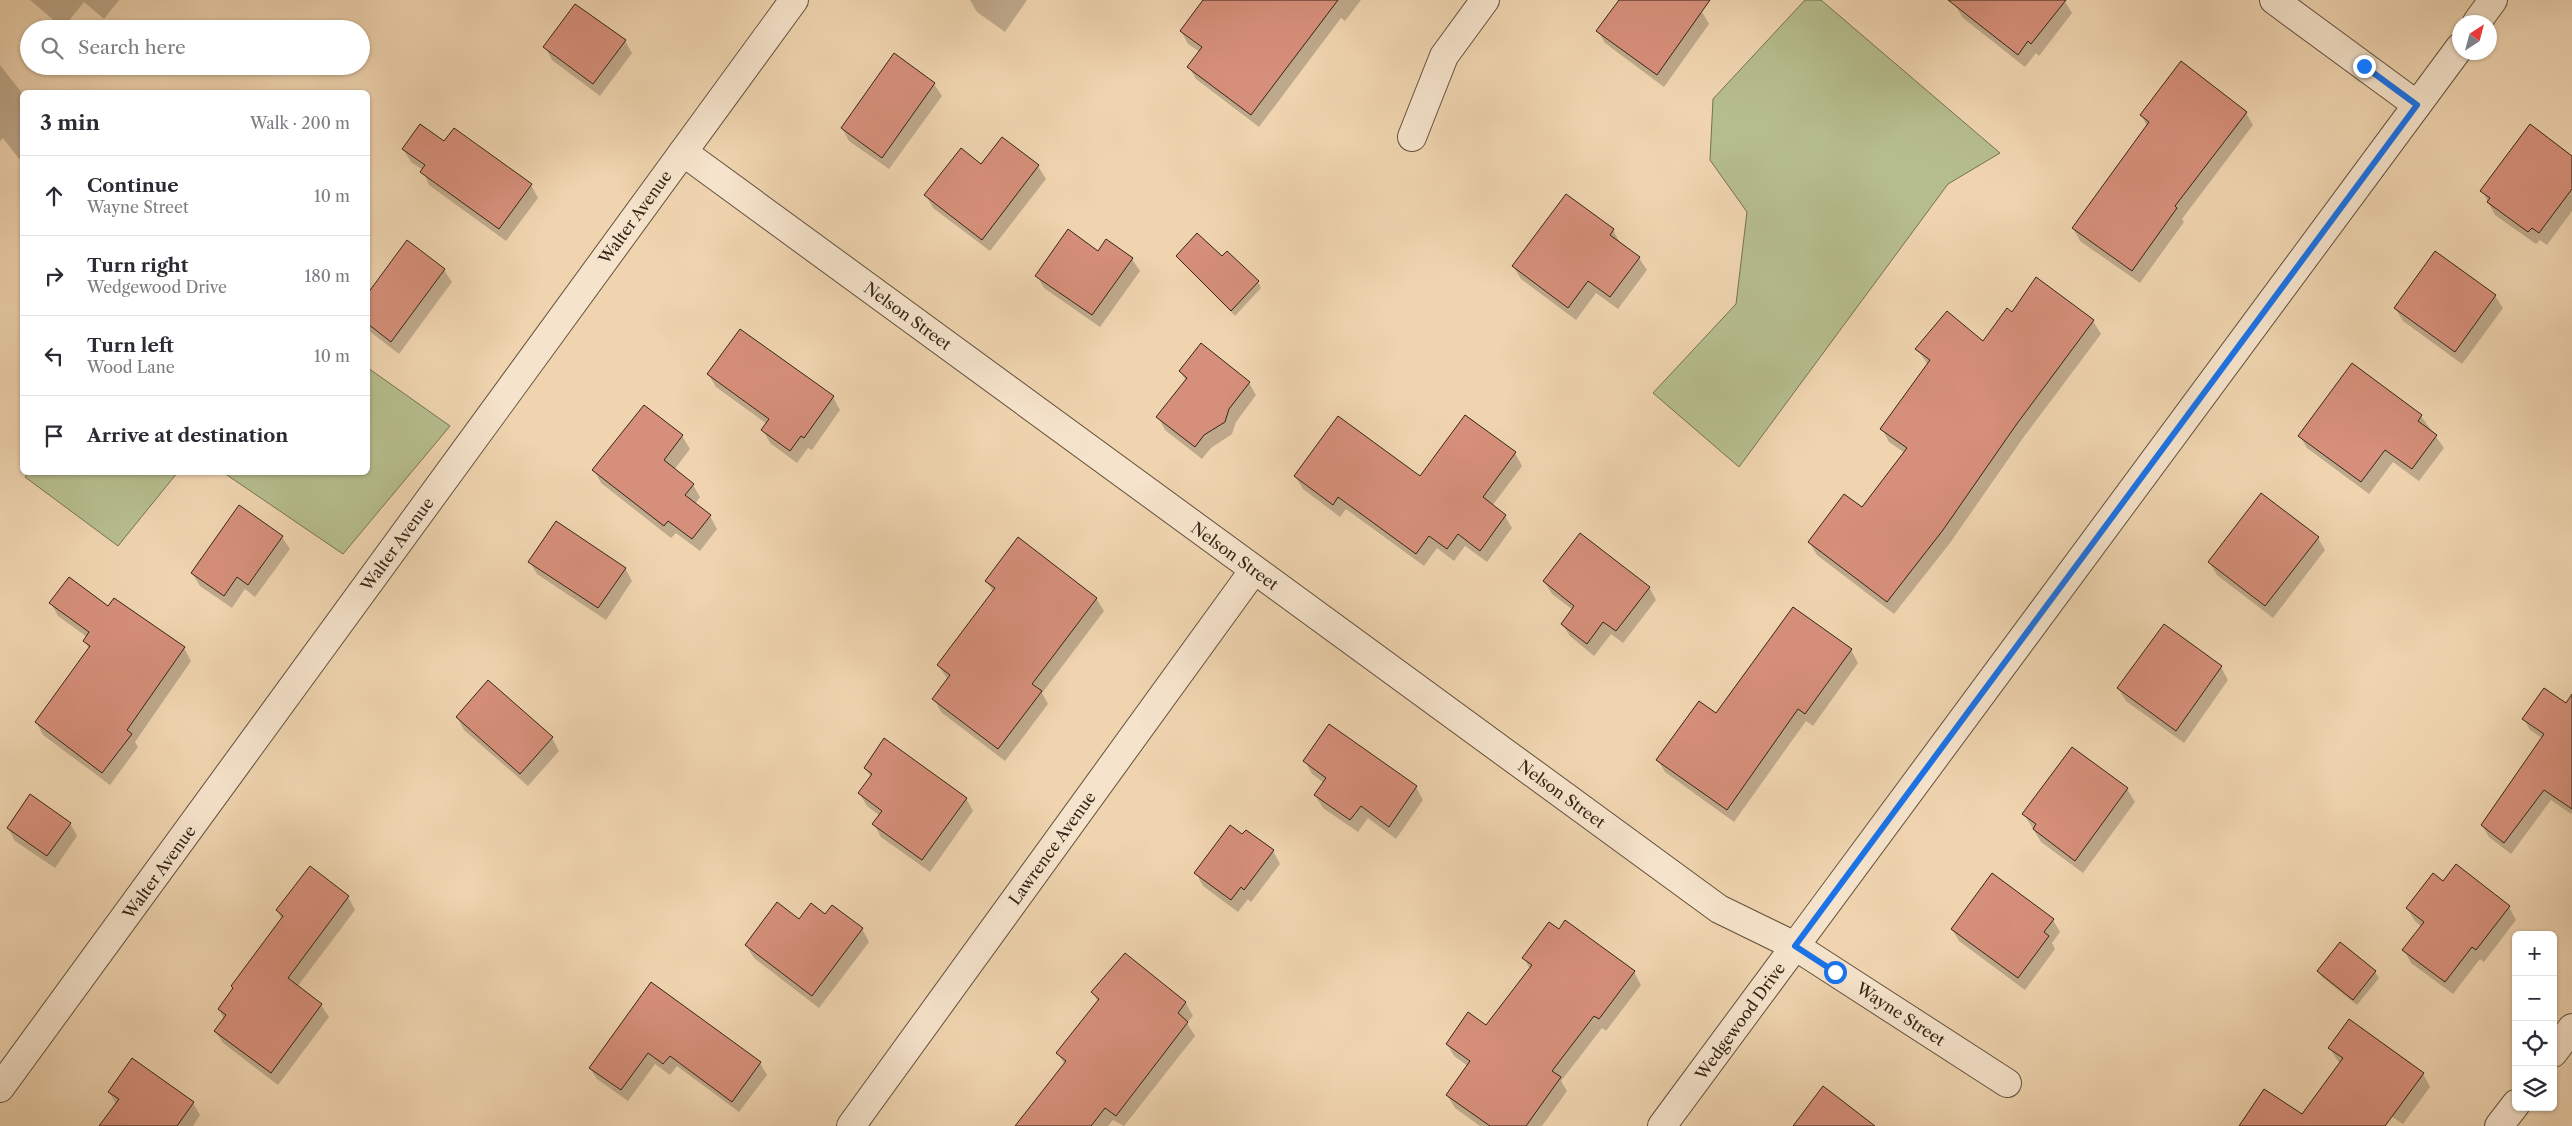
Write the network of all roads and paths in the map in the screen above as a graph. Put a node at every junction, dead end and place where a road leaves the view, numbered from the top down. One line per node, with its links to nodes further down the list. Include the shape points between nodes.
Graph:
1 (794, 0): 9 (street, Walter Avenue)
2 (1485, 0): 8 (street, via 1444,56)
3 (2274, 0): 7 (street)
4 (2494, 0): 5 (street)
5 (2482, 15)
6 (2452, 58): 7 (street, Wedgewood Drive)
7 (2417, 105): 11 (street, Wedgewood Drive)
8 (1412, 137)
9 (682, 152): 10 (street, Nelson Street); 15 (street, Walter Avenue)
10 (1254, 570): 11 (street, Nelson Street, via 1720,909); 17 (street, Lawrence Avenue)
11 (1795, 946): 14 (street, Wayne Street); 18 (street, Wedgewood Drive)
12 (2572, 1028): 13 (street)
13 (2557, 1048)
14 (2007, 1083)
15 (0, 1088)
16 (2512, 1109): 19 (street)
17 (851, 1126)
18 (1662, 1126)
19 (2499, 1126)

